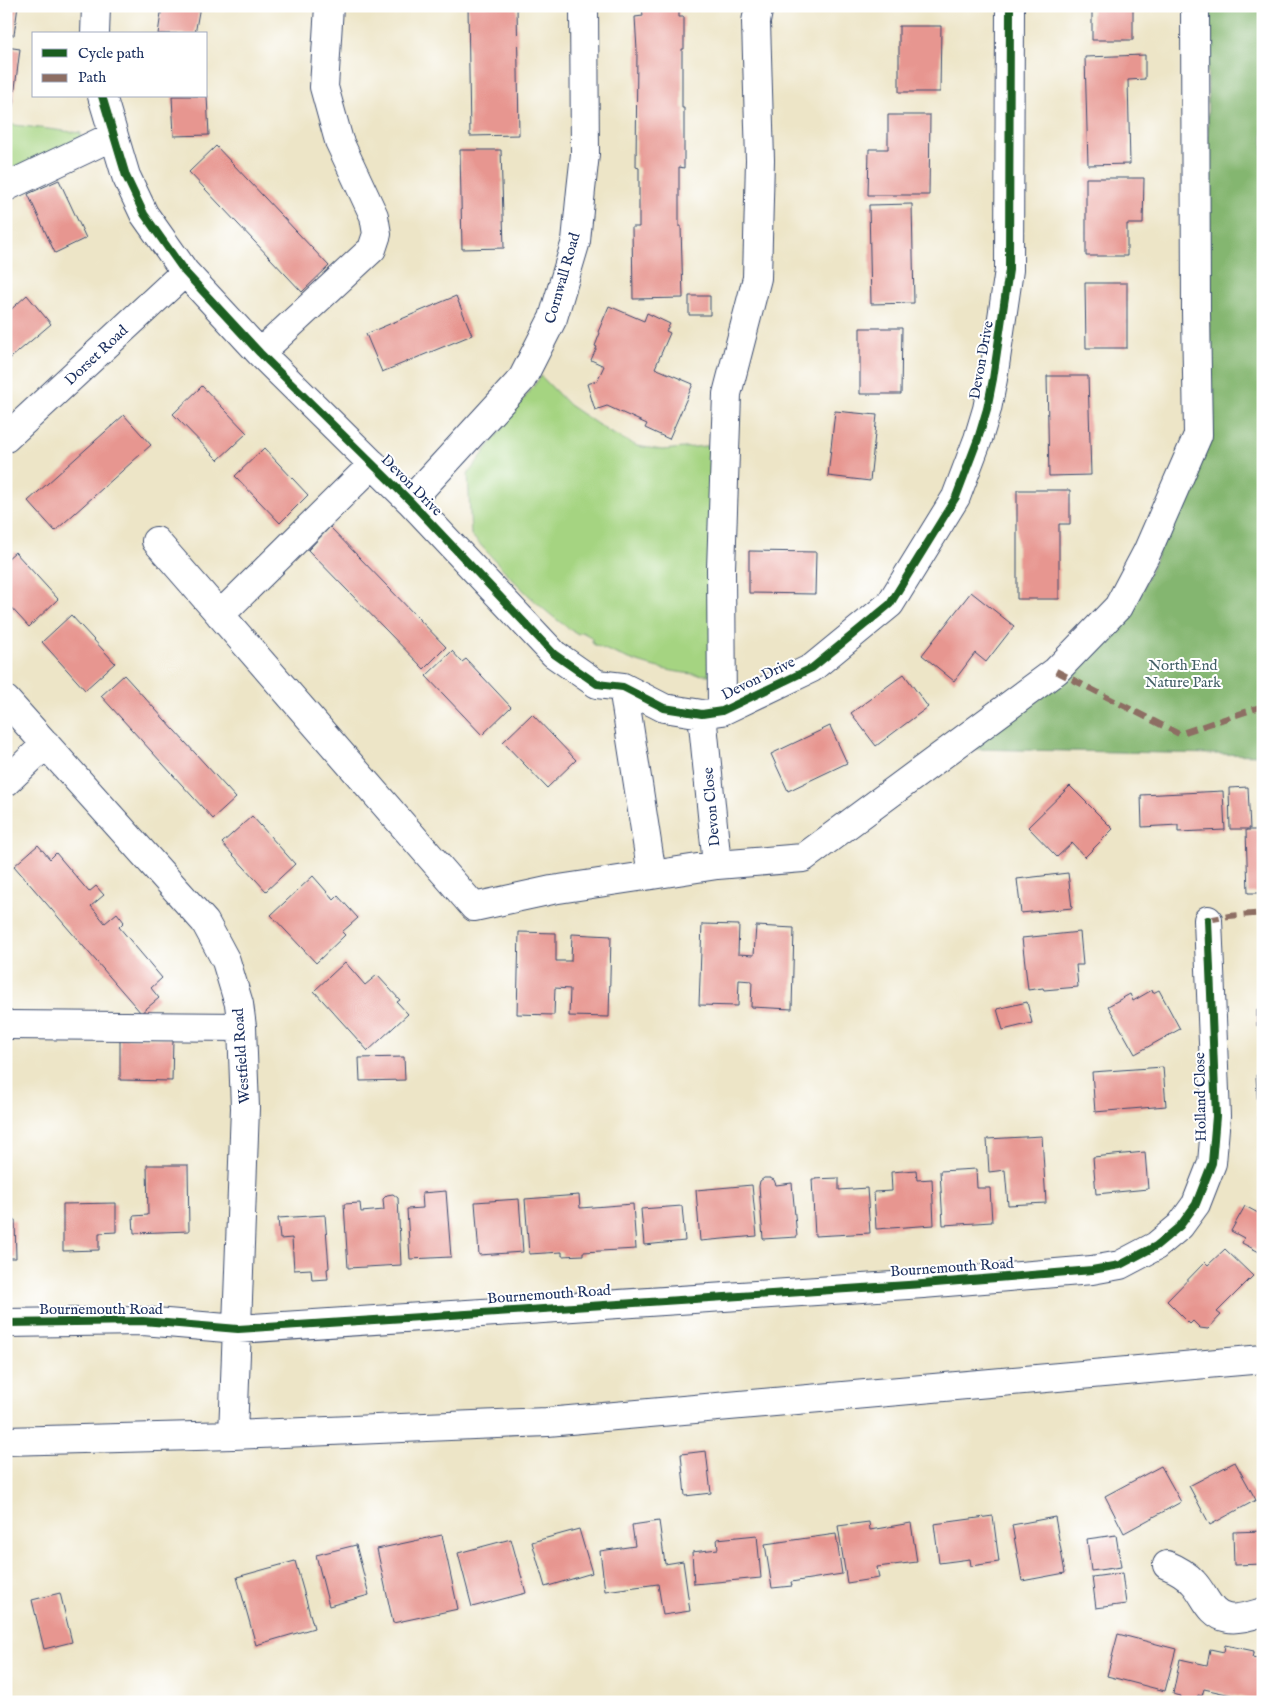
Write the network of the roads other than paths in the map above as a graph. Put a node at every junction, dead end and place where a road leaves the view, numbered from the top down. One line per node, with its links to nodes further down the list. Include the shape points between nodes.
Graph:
1 (96, 6): 7 (street)
2 (329, 6): 12 (street, via 324,87 339,141 374,216 377,234 372,249)
3 (584, 6): 15 (street, Cornwall Road, via 585,154 576,241 553,318 522,379)
4 (759, 6): 20 (street, Devon Close, via 756,22 760,160 757,278 727,394)
5 (1010, 6): 20 (street, Devon Drive, via 1010,270 987,409 956,497 890,604 812,668)
6 (1195, 6): 23 (street, via 1198,435 1147,552 1118,607 1056,671 803,858)
7 (95, 32)
8 (103, 98): 9 (street, Devon Drive)
9 (113, 136): 10 (street); 11 (street, Devon Drive, via 126,176 144,214)
10 (6, 188)
11 (185, 272): 12 (street, Devon Drive); 13 (street, Dorset Road)
12 (260, 353): 14 (street, Devon Drive)
13 (6, 438)
14 (373, 464): 15 (street, Devon Drive); 17 (street)
15 (410, 501): 18 (street, Devon Drive, via 554,654 597,684)
16 (156, 541): 17 (street)
17 (220, 615): 24 (street, Devon Close, via 474,907)
18 (623, 688): 20 (street, Devon Drive, via 664,708); 24 (street)
19 (6, 700): 21 (street, Westfield Road)
20 (712, 712): 23 (street, Devon Close)
21 (46, 744): 22 (street); 27 (street, Westfield Road, via 204,922 226,961 239,1004)
22 (6, 782)
23 (716, 866): 24 (street, Devon Close)
24 (652, 874)
25 (1208, 920): 28 (street, Holland Close, via 1216,1116 1212,1163 1196,1204 1165,1240 1120,1265)
26 (6, 1025): 27 (street)
27 (242, 1027): 30 (street, Westfield Road, via 245,1108)
28 (1092, 1270): 30 (street, Bournemouth Road)
29 (6, 1323): 30 (street, Bournemouth Road, via 143,1322)
30 (238, 1330): 32 (street, Westfield Road)
31 (1263, 1359): 32 (street, via 547,1422)
32 (233, 1435): 33 (street)
33 (6, 1441)
34 (1167, 1565): 35 (street, via 1194,1582 1217,1614 1228,1618)
35 (1263, 1612)

